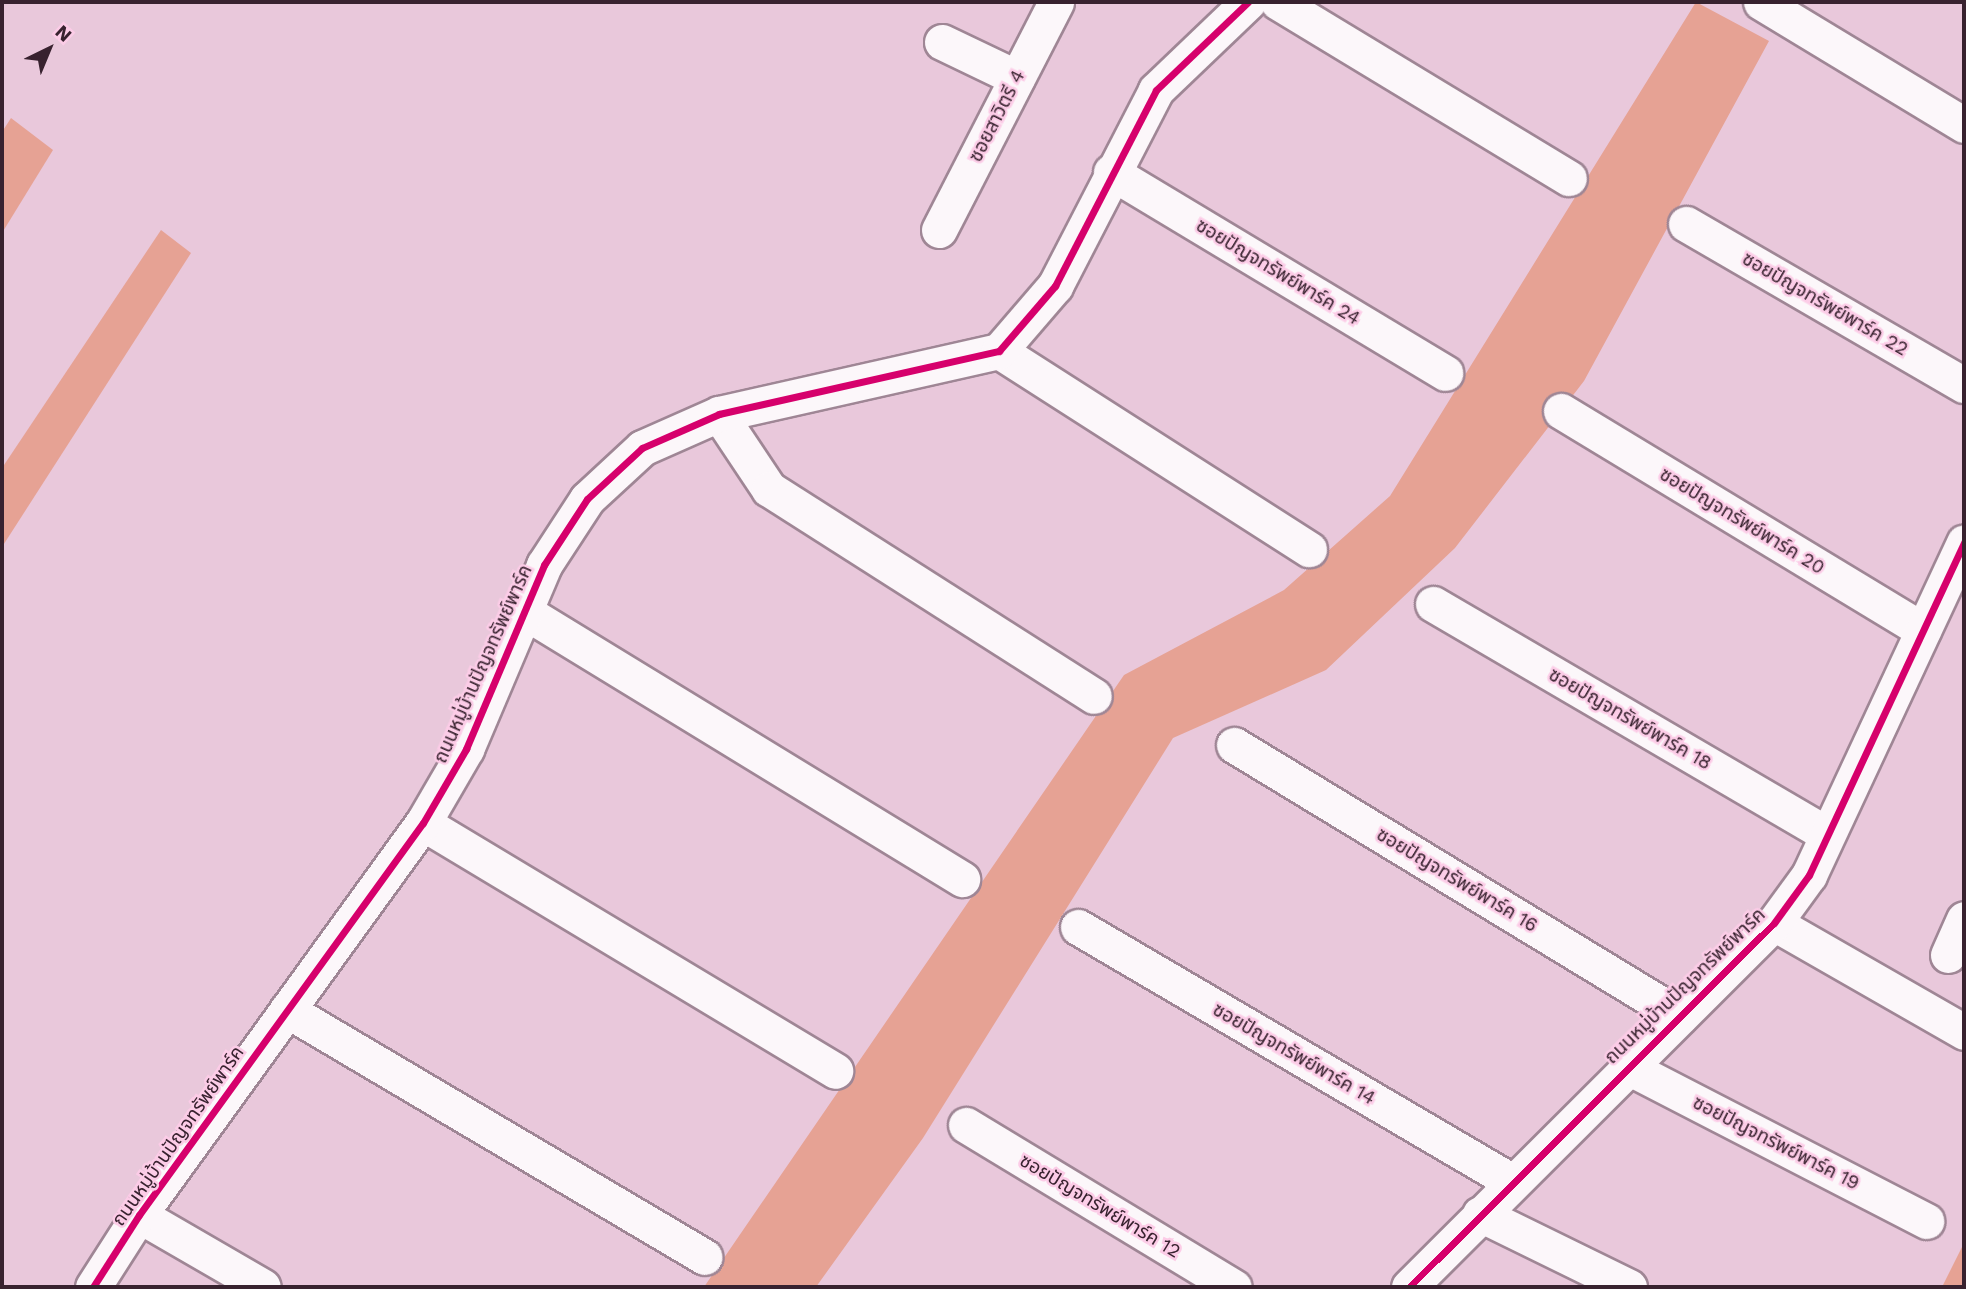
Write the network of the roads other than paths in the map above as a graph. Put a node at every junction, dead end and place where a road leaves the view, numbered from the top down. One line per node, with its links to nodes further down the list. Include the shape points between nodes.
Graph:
1 (1056, 2): 6 (street, ซอยสาวิตรี 4)
2 (1248, 2): 8 (street, via 1156,90)
3 (1279, 2): 9 (street)
4 (1761, 2): 7 (street)
5 (942, 42): 6 (street)
6 (1017, 78): 11 (street, ซอยสาวิตรี 4)
7 (1964, 125)
8 (1111, 172): 12 (street, via 1090,227 1055,286); 13 (street, ซอยปัญจทรัพย์พาร์ค 24)
9 (1569, 178)
10 (1686, 224): 14 (street, ซอยปัญจทรัพย์พาร์ค 22)
11 (939, 230)
12 (999, 351): 16 (street, ถนนหมู่บ้านปัญจทรัพย์พาร์ค); 18 (street)
13 (1445, 373)
14 (1964, 385)
15 (1561, 411): 21 (street, ซอยปัญจทรัพย์พาร์ค 20)
16 (719, 414): 20 (street, ถนนหมู่บ้านปัญจทรัพย์พาร์ค, via 642,448 586,499); 22 (street, via 769,489)
17 (1964, 542): 21 (street, ถนนหมู่บ้านปัญจทรัพย์พาร์ค)
18 (1309, 549)
19 (1433, 604): 25 (street, ซอยปัญจทรัพย์พาร์ค 18)
20 (522, 610): 24 (street, ถนนหมู่บ้านปัญจทรัพย์พาร์ค, via 466,749); 26 (street)
21 (1923, 630): 25 (street, ถนนหมู่บ้านปัญจทรัพย์พาร์ค)
22 (1094, 696)
23 (1234, 745): 32 (street, ซอยปัญจทรัพย์พาร์ค 16)
24 (423, 823): 31 (street, ถนนหมู่บ้านปัญจทรัพย์พาร์ค); 35 (street)
25 (1827, 834): 28 (street, ถนนหมู่บ้านปัญจทรัพย์พาร์ค)
26 (962, 878)
27 (1964, 919): 30 (street)
28 (1774, 923): 32 (street, ถนนหมู่บ้านปัญจทรัพย์พาร์ค); 33 (street)
29 (1078, 927): 37 (street, ซอยปัญจทรัพย์พาร์ค 14)
30 (1948, 955)
31 (287, 1010): 39 (street, ถนนหมู่บ้านปัญจทรัพย์พาร์ค); 41 (street)
32 (1680, 1016): 34 (street, ถนนหมู่บ้านปัญจทรัพย์พาร์ค)
33 (1964, 1032)
34 (1626, 1066): 37 (street, ถนนหมู่บ้านปัญจทรัพย์พาร์ค); 40 (street, ซอยปัญจทรัพย์พาร์ค 19)
35 (835, 1071)
36 (966, 1125): 44 (street, ซอยปัญจทรัพย์พาร์ค 12)
37 (1511, 1181): 38 (street, ถนนหมู่บ้านปัญจทรัพย์พาร์ค)
38 (1480, 1214): 45 (street, ถนนหมู่บ้านปัญจทรัพย์พาร์ค); 46 (street)
39 (139, 1215): 42 (street, ถนนหมู่บ้านปัญจทรัพย์พาร์ค); 43 (street)
40 (1926, 1221)
41 (704, 1257)
42 (93, 1287)
43 (263, 1287)
44 (1234, 1287)
45 (1409, 1287)
46 (1629, 1287)

